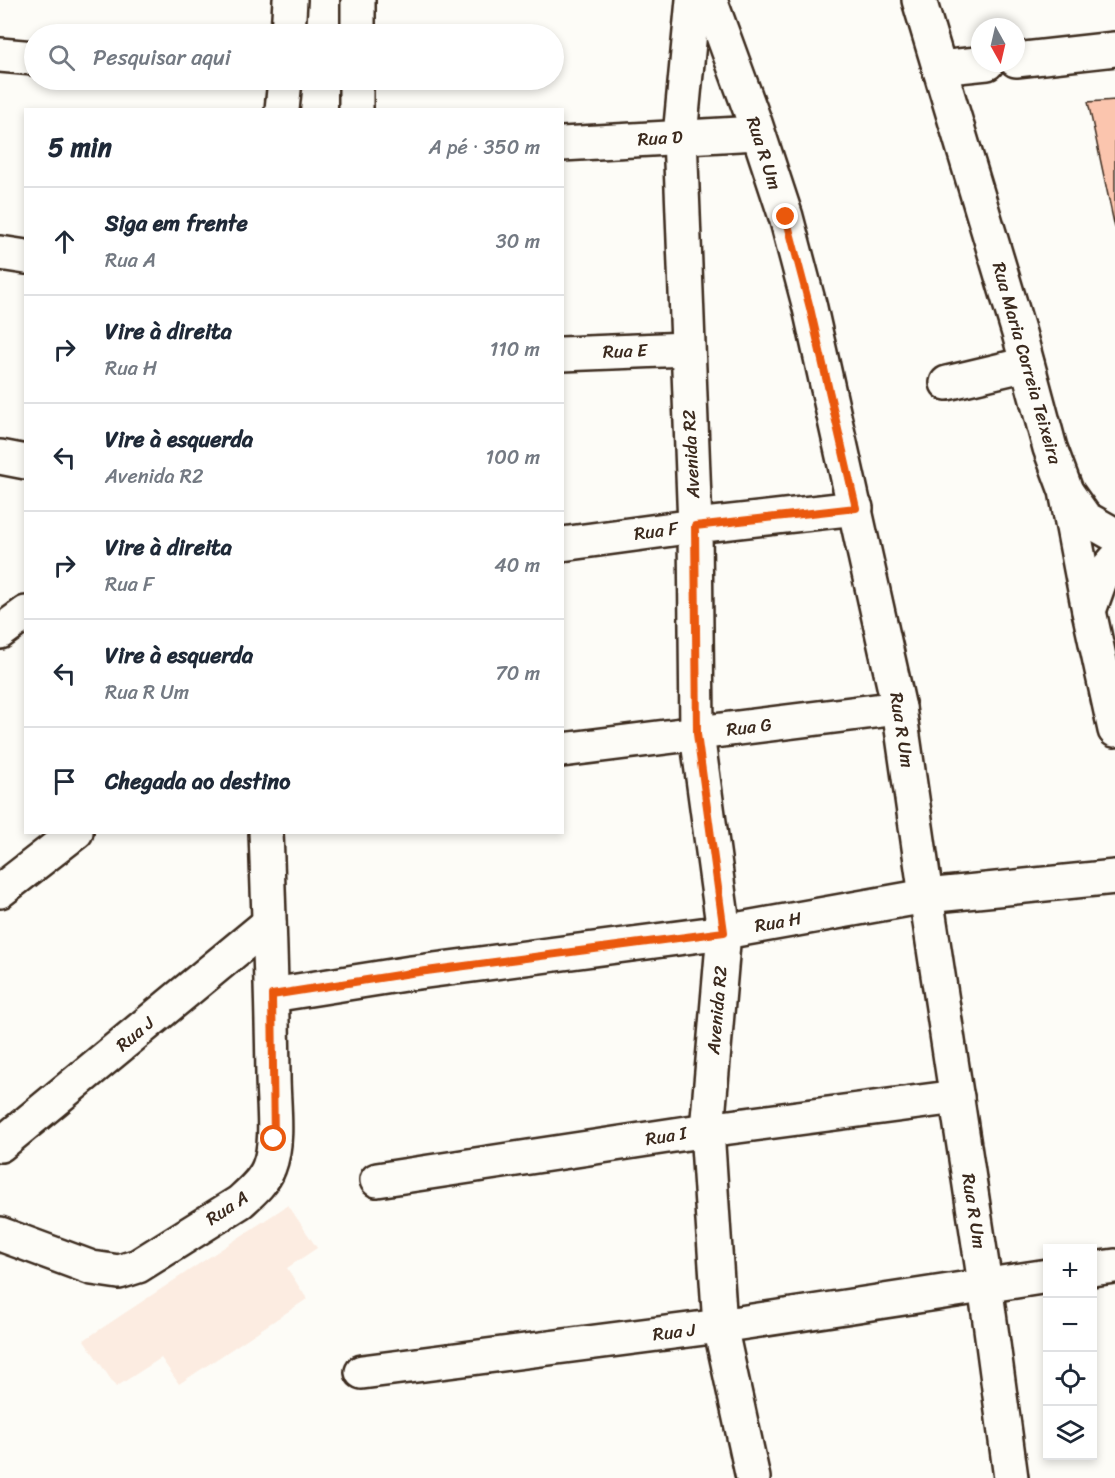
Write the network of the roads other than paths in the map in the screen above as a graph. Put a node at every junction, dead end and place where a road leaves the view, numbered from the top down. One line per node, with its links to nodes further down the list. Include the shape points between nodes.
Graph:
1 (290, 0): 6 (street)
2 (358, 0): 7 (street)
3 (693, 0): 17 (street, Avenida R2)
4 (710, 0): 16 (street, Rua R Um)
5 (919, 0): 13 (street, Rua Maria Correia Teixeira)
6 (289, 24)
7 (358, 24)
8 (1115, 49): 11 (street)
9 (0, 55): 10 (street)
10 (24, 57)
11 (1025, 59)
12 (971, 65): 13 (street)
13 (939, 68): 23 (street, Rua Maria Correia Teixeira)
14 (356, 90): 15 (street)
15 (356, 108)
16 (758, 133): 17 (street, Rua D); 28 (street, Rua R Um, via 810,308)
17 (680, 136): 18 (street, Rua D); 21 (street, Avenida R2)
18 (564, 144)
19 (0, 253): 20 (street)
20 (24, 256)
21 (687, 349): 22 (street, Rua E); 29 (street, Avenida R2)
22 (564, 354)
23 (1027, 364): 24 (street); 27 (street, Rua Maria Correia Teixeira)
24 (947, 383)
25 (0, 457): 26 (street)
26 (24, 462)
27 (1066, 491): 30 (street, via 1085,518); 33 (street, Rua Maria Correia Teixeira)
28 (856, 508): 29 (street, Rua F); 36 (street, Rua R Um)
29 (695, 526): 31 (street, Rua F); 38 (street, Avenida R2)
30 (1115, 535)
31 (564, 544)
32 (1115, 560): 33 (street, via 1102,575)
33 (1089, 611): 37 (street, Rua Maria Correia Teixeira)
34 (24, 614): 35 (street)
35 (0, 632)
36 (899, 708): 38 (street, Rua G); 44 (street, Rua R Um)
37 (1115, 730)
38 (697, 734): 39 (street, Rua G); 46 (street, Avenida R2)
39 (564, 750)
40 (73, 834): 43 (street)
41 (266, 834): 45 (street, Rua A)
42 (1115, 877): 44 (street, Rua H)
43 (0, 891)
44 (926, 896): 46 (street, Rua H); 48 (street, Rua R Um)
45 (269, 923): 47 (street, Rua A); 50 (street, Rua J)
46 (724, 932): 47 (street, Rua H); 49 (street, Avenida R2)
47 (272, 995): 52 (street, Rua A, via 273,1146 269,1167 253,1191 138,1266 120,1272 92,1268)
48 (957, 1097): 49 (street, Rua I); 56 (street, Rua R Um)
49 (707, 1130): 51 (street, Rua I); 57 (street, Avenida R2)
50 (0, 1145)
51 (377, 1180)
52 (0, 1234)
53 (1115, 1266): 54 (street)
54 (1097, 1268)
55 (1043, 1277): 56 (street, Rua J)
56 (985, 1284): 57 (street, Rua J); 60 (street, Rua R Um)
57 (720, 1326): 58 (street, Rua J); 59 (street, Avenida R2)
58 (362, 1372)
59 (753, 1478)
60 (1011, 1478)

